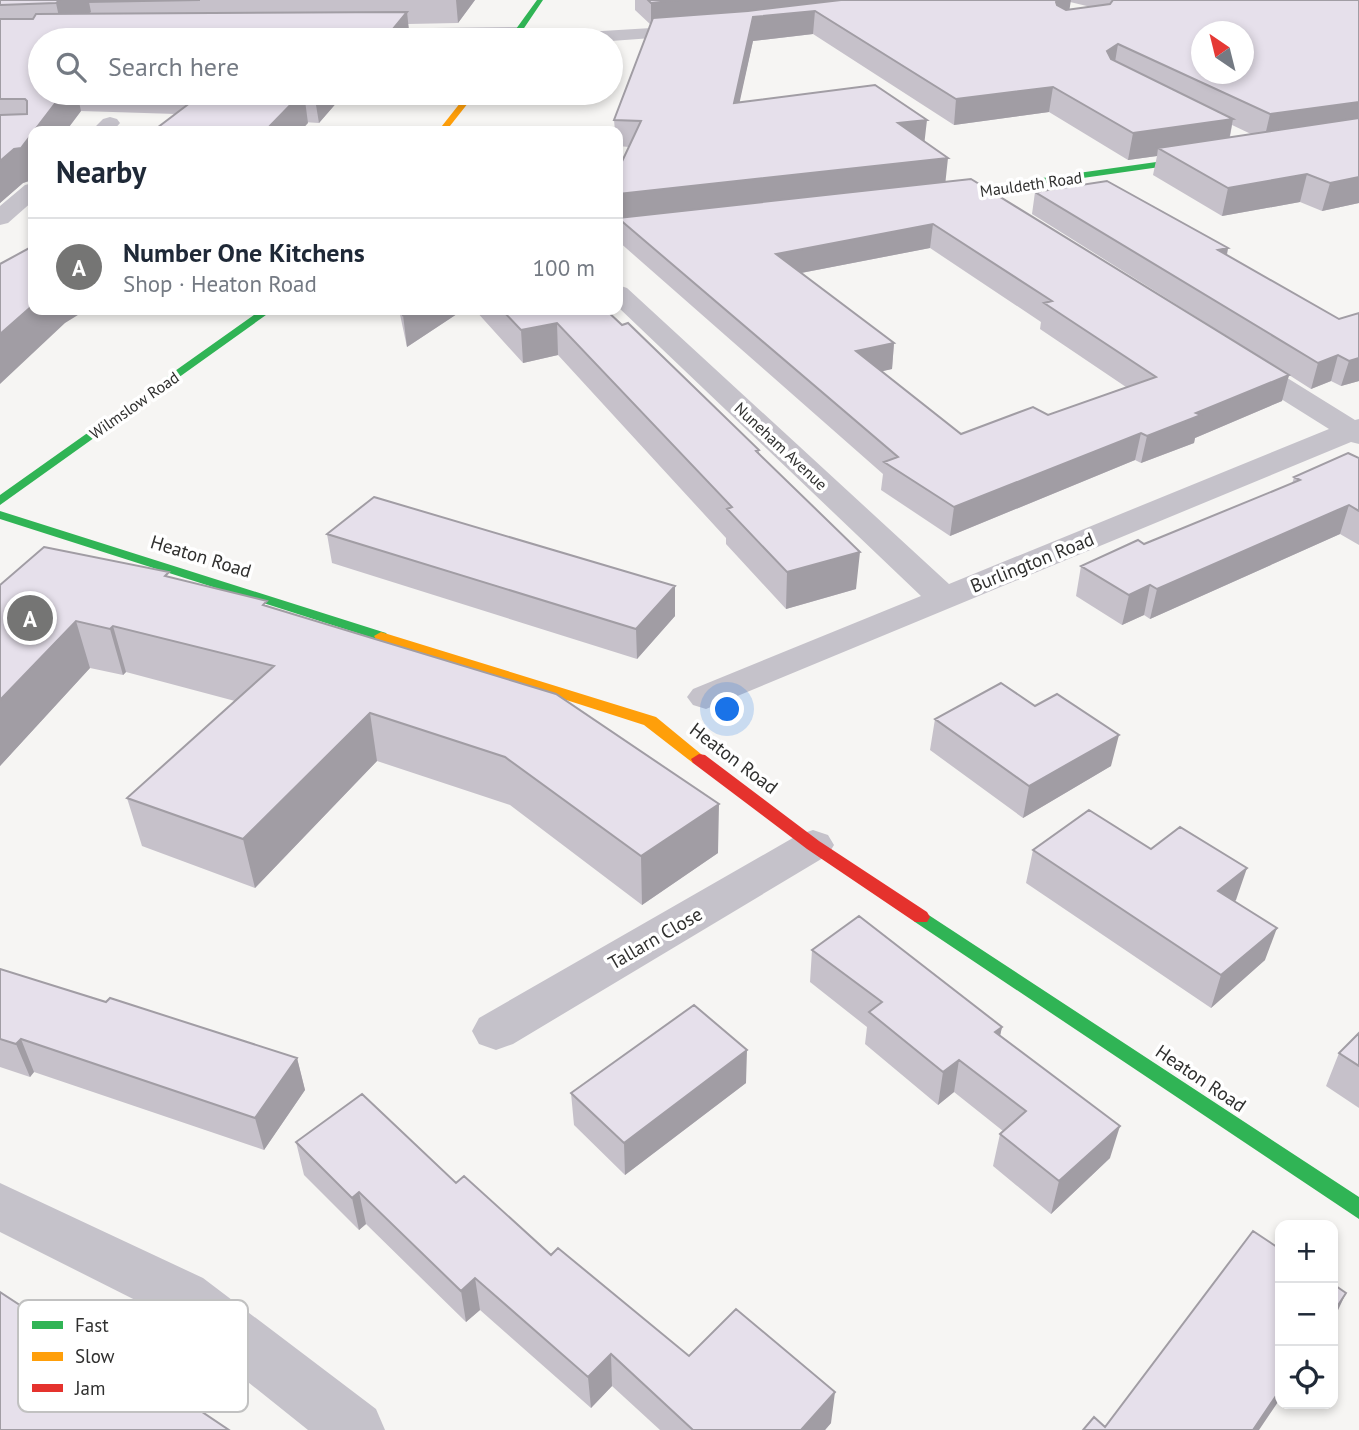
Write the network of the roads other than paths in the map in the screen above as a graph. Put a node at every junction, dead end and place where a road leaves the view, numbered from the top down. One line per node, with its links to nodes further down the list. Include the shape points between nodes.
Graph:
1 (540, 0): 2 (street)
2 (521, 28)
3 (716, 28): 4 (street)
4 (623, 34)
5 (463, 105): 6 (street)
6 (446, 126)
7 (1220, 156): 8 (street, Mauldeth Road)
8 (975, 192): 10 (street, Mauldeth Road); 11 (street)
9 (28, 194): 12 (street)
10 (920, 198)
11 (1010, 214)
12 (0, 218)
13 (623, 298): 19 (street, Nuneham Avenue)
14 (261, 315): 17 (street, Wilmslow Road)
15 (1222, 349): 16 (street)
16 (1356, 431): 19 (street, Burlington Road)
17 (0, 501)
18 (0, 515): 21 (street, Heaton Road, via 650,721)
19 (943, 598): 20 (street, Burlington Road)
20 (706, 697)
21 (813, 845): 22 (street, Tallarn Close); 24 (street, Heaton Road)
22 (496, 1031)
23 (0, 1206): 25 (street)
24 (1359, 1209)
25 (188, 1300)
26 (248, 1347): 27 (street)
27 (355, 1430)

